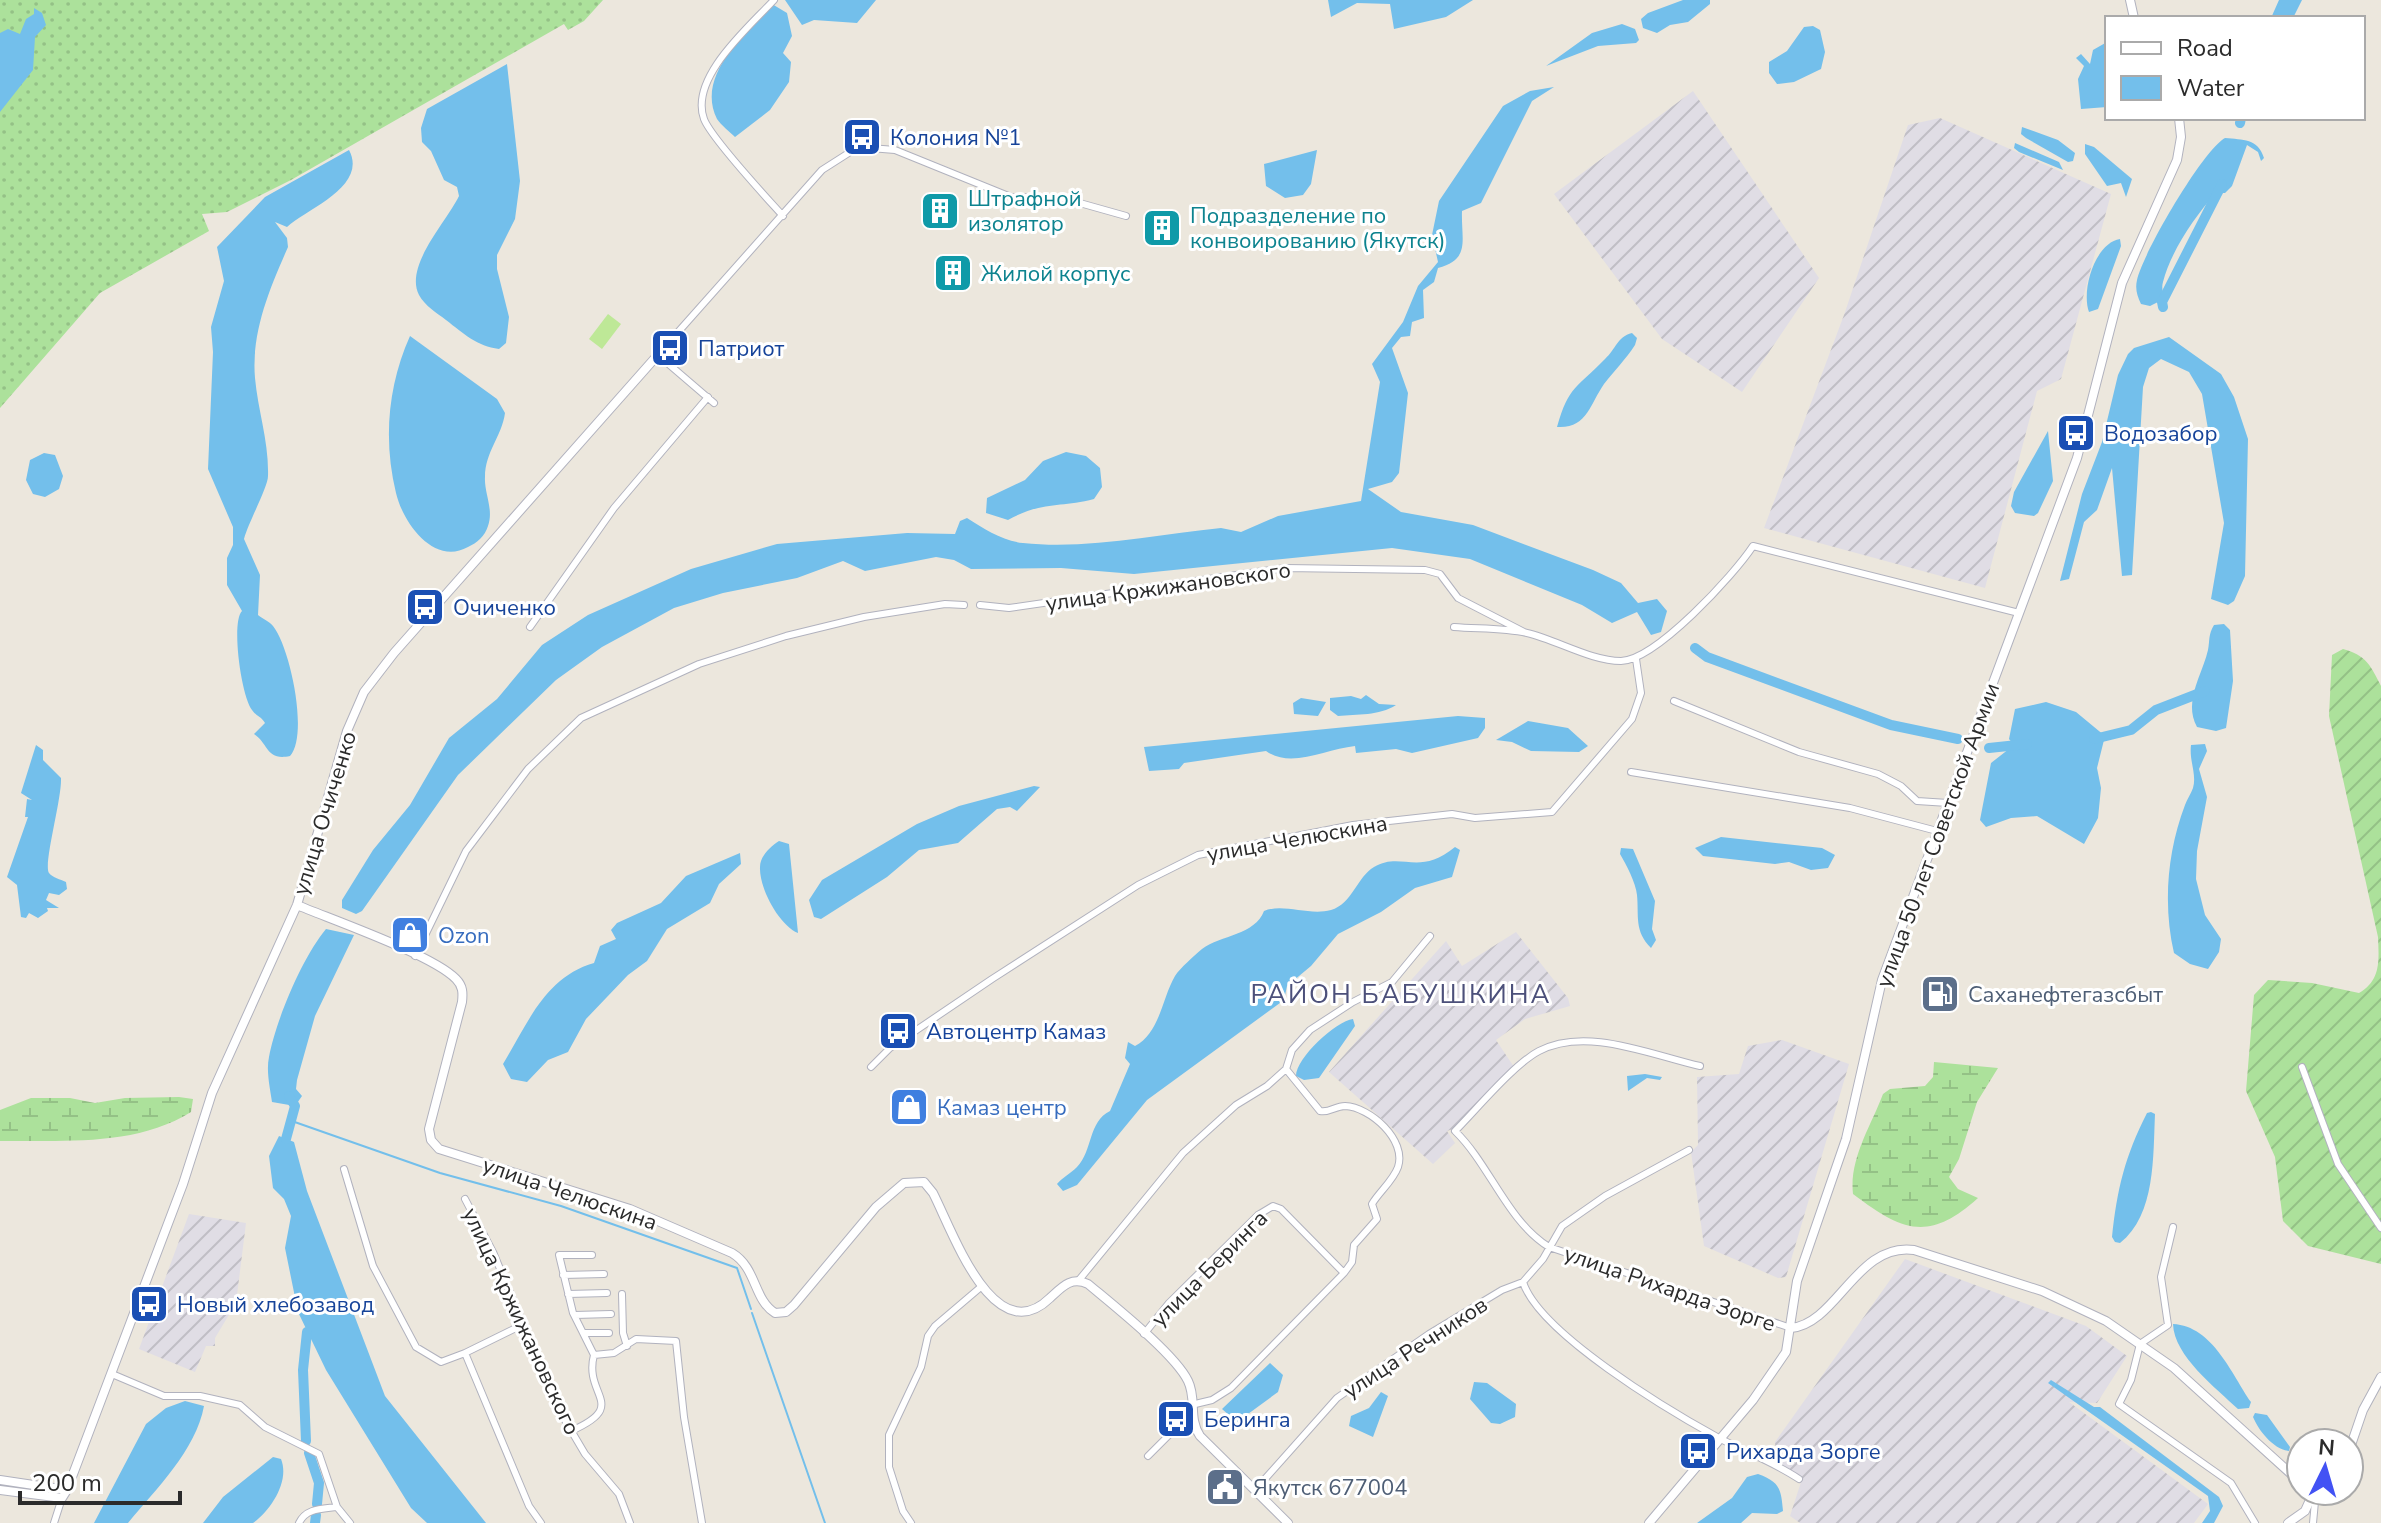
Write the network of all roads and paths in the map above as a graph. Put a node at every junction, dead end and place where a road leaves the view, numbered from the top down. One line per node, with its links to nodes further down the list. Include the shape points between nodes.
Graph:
1 (774, 0): 3 (street, via 716,65 703,108 704,120)
2 (2179, 120): 8 (street, улица 50 лет Советской Армии, via 2177,160 2122,283 2077,458)
3 (783, 216): 4 (street, улица Очиченко, via 822,170 858,147 895,150 1011,197 1062,198); 5 (street, улица Очиченко)
4 (1126, 216)
5 (661, 352): 9 (street, via 711,400 614,508); 17 (street, улица Очиченко, via 364,692 347,731)
6 (964, 605): 19 (street, via 864,617 786,636 699,664 581,718 528,769 466,851)
7 (980, 605): 11 (street, улица Кржижановского, via 1009,608 1285,568 1425,570 1440,574 1458,598)
8 (2019, 613): 12 (street, via 1753,546 1690,614); 15 (street, улица 50 лет Советской Армии)
9 (530, 627)
10 (1454, 627): 11 (street, улица Кржижановского)
11 (1527, 633): 12 (street, улица Кржижановского, via 1616,660)
12 (1636, 659): 21 (street, улица Челюскина, via 1641,693 1632,719 1552,812 1475,818 1452,814 1353,825 1198,855 1138,885 1005,970 890,1048)
13 (1674, 701): 15 (street, via 1799,752 1878,774 1917,801)
14 (1631, 772): 16 (street, via 1850,808)
15 (1948, 803): 16 (street, улица 50 лет Советской Армии)
16 (1937, 831): 43 (street, улица 50 лет Советской Армии, via 1882,980 1846,1139 1797,1281)
17 (297, 905): 19 (street); 51 (street, улица Очиченко, via 212,1093)
18 (1430, 936): 23 (street, улица Челюскина, via 1392,982 1310,1030 1292,1050)
19 (415, 956): 36 (street, улица Челюскина, via 452,975 463,989 429,1129 439,1149 630,1209 732,1253 746,1263 763,1301 775,1313 794,1305 876,1207 904,1183 920,1181 933,1193)
20 (1700, 1066): 29 (street, улица Рихарда Зорге, via 1585,1039 1548,1048 1526,1061 1455,1131 1526,1226)
21 (871, 1067)
22 (2302, 1067): 28 (street, via 2338,1164)
23 (1286, 1069): 31 (street, via 1320,1111 1349,1107 1374,1119 1399,1152 1395,1173 1372,1204 1377,1219 1354,1245); 34 (street, улица Челюскина, via 1183,1153)
24 (1689, 1150): 29 (street, улица Рихарда Зорге, via 1594,1203 1562,1226)
25 (344, 1169): 49 (street, via 373,1266 416,1347 441,1362)
26 (465, 1199): 42 (street, улица Кржижановского)
27 (2173, 1227): 47 (street, via 2161,1277 2168,1325)
28 (2381, 1228)
29 (1549, 1247): 35 (street, улица Речников); 43 (street, улица Рихарда Зорге)
30 (592, 1255): 33 (street, via 559,1255)
31 (1344, 1273): 46 (street, улица Беринга, via 1273,1206 1169,1303); 53 (street, via 1231,1388)
32 (604, 1274): 33 (street)
33 (563, 1275): 38 (street)
34 (1079, 1280): 36 (street, улица Челюскина, via 1023,1314 1004,1308); 46 (street, улица Беринга)
35 (1523, 1282): 57 (street, via 1534,1306 1599,1360); 63 (street, улица Речников, via 1429,1334 1337,1398)
36 (982, 1286): 73 (street, via 928,1336 921,1367 889,1435 889,1467)
37 (607, 1293): 38 (street)
38 (568, 1294): 41 (street)
39 (622, 1294): 48 (street)
40 (611, 1314): 41 (street)
41 (575, 1315): 44 (street)
42 (522, 1325): 49 (street); 56 (street, улица Кржижановского)
43 (1791, 1328): 47 (street, via 1813,1322 1872,1263 1905,1248 2042,1291 2106,1321); 57 (street, улица 50 лет Советской Армии, via 1781,1362)
44 (585, 1333): 45 (street); 50 (street)
45 (609, 1333)
46 (1144, 1334): 53 (street, улица Беринга, via 1186,1377)
47 (2140, 1344): 59 (street); 76 (street, via 2119,1404 2231,1483)
48 (627, 1346): 50 (street); 72 (street, via 636,1339 676,1341)
49 (465, 1353): 70 (street, via 529,1506)
50 (594, 1355): 56 (street, via 591,1375 602,1407 595,1421)
51 (112, 1374): 64 (street, улица Очиченко); 65 (street, via 164,1396 200,1396 240,1405 265,1427 319,1454)
52 (2381, 1377): 55 (street)
53 (1191, 1405): 54 (street, улица Беринга)
54 (1193, 1424): 58 (street, via 1174,1430); 63 (street)
55 (2357, 1427)
56 (571, 1431): 71 (street, улица Кржижановского, via 619,1494)
57 (1718, 1438): 60 (street, via 1768,1458); 75 (street, улица 50 лет Советской Армии)
58 (1148, 1456)
59 (2285, 1468)
60 (1799, 1479)
61 (0, 1480): 64 (street)
62 (0, 1490): 64 (street)
63 (1255, 1490): 74 (street)
64 (64, 1494): 67 (street, улица Очиченко)
65 (337, 1507): 68 (street, via 312,1511); 69 (street)
66 (2307, 1507): 77 (street)
67 (54, 1523)
68 (299, 1523)
69 (350, 1523)
70 (541, 1523)
71 (630, 1523)
72 (702, 1523)
73 (911, 1523)
74 (1287, 1523)
75 (1649, 1523)
76 (2255, 1523)
77 (2288, 1523)

